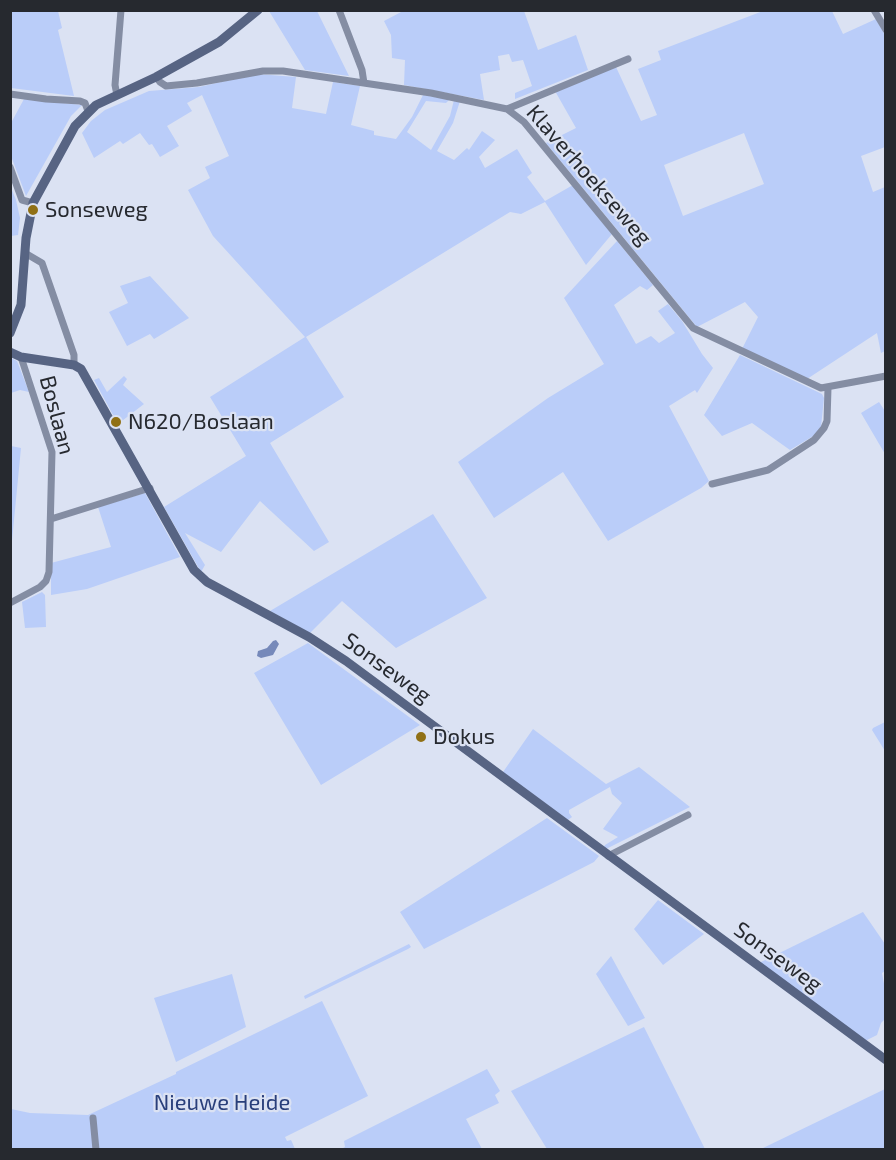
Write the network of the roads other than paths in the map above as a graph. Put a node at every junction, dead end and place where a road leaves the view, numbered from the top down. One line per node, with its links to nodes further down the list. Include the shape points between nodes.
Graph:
1 (121, 10): 10 (street)
2 (258, 10): 7 (main road, via 219,42)
3 (339, 10): 8 (street)
4 (874, 10): 5 (street)
5 (885, 30)
6 (628, 59): 11 (street)
7 (156, 77): 8 (street, Klaverhoekseweg, via 166,86 272,70); 10 (main road)
8 (364, 83): 11 (street, Klaverhoekseweg)
9 (10, 94): 12 (street, via 80,101)
10 (117, 95): 12 (main road)
11 (507, 109): 21 (street, Klaverhoekseweg, via 524,122 693,328 813,386)
12 (88, 111): 14 (main road, via 63,146)
13 (10, 167): 14 (street, via 22,200)
14 (33, 203): 15 (main road)
15 (25, 253): 16 (main road, via 21,305); 19 (street, Sonseweg, via 42,263)
16 (10, 333)
17 (10, 352): 18 (main road)
18 (21, 357): 19 (main road); 24 (street, Boslaan, via 52,452)
19 (75, 365): 23 (main road, Sonseweg, via 81,369)
20 (885, 376): 21 (street, Klaverhoekseweg)
21 (828, 388): 22 (street, via 827,422 814,440 768,470)
22 (712, 484)
23 (150, 488): 24 (street); 27 (main road, Sonseweg, via 195,570 207,582 346,661)
24 (51, 519): 25 (street, Boslaan, via 46,581)
25 (10, 603)
26 (687, 815): 27 (street)
27 (608, 856): 28 (main road, Sonseweg)
28 (885, 1060)
29 (93, 1118): 30 (street)
30 (96, 1149)

